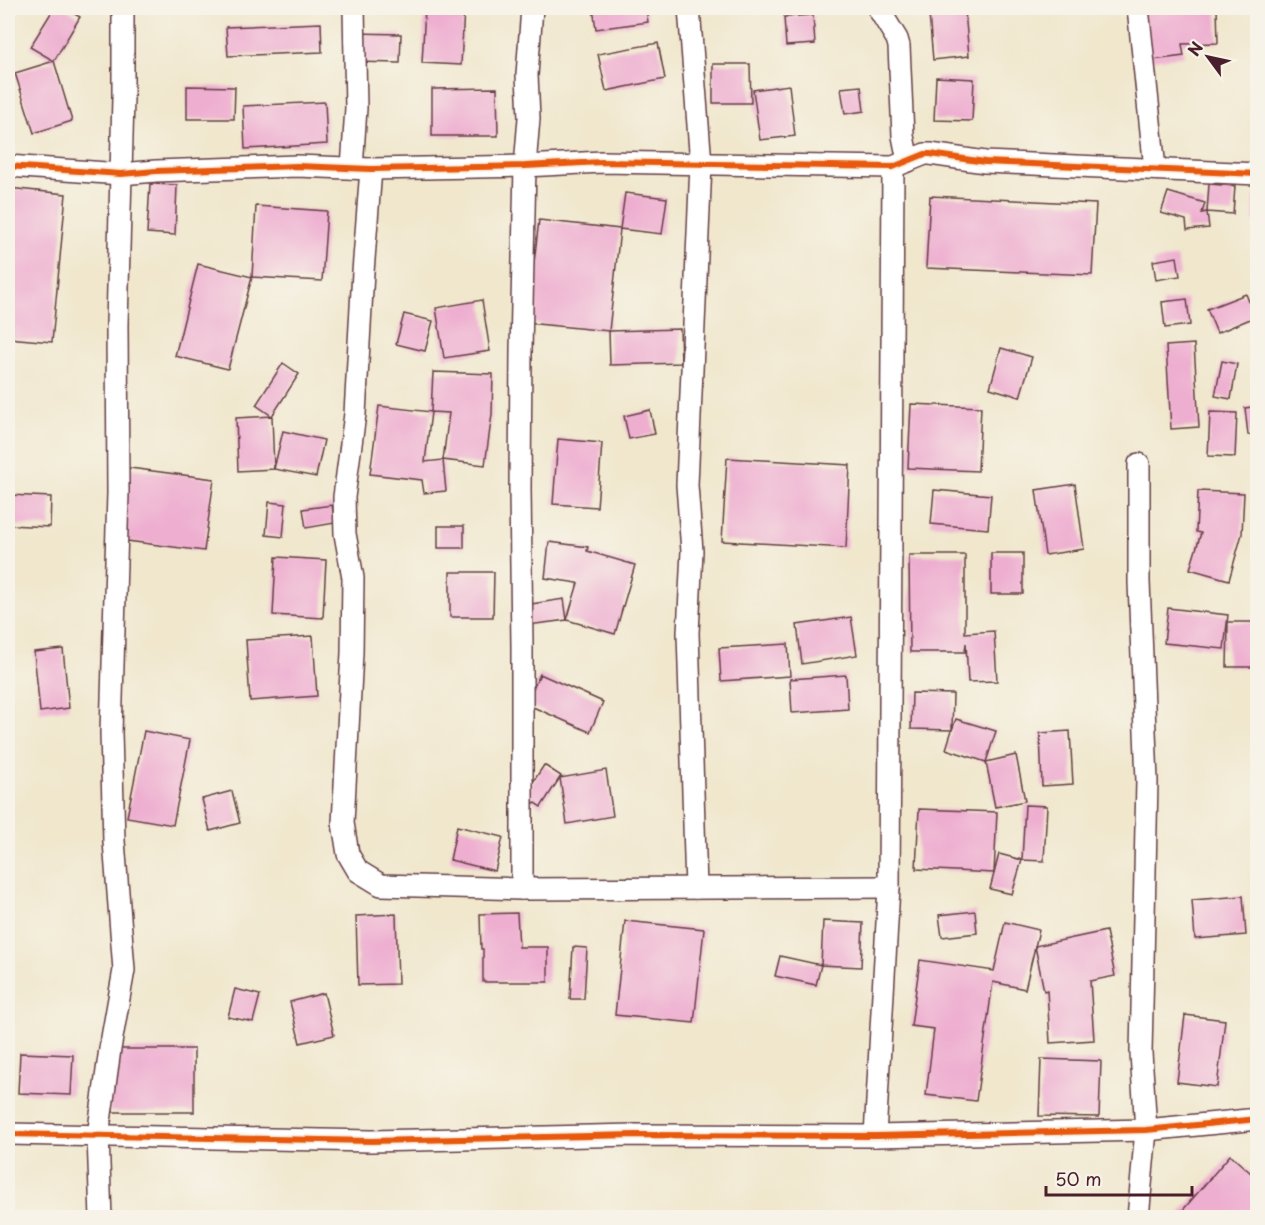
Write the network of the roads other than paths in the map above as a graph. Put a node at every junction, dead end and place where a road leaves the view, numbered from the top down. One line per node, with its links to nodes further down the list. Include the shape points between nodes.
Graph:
1 (123, 8): 13 (street)
2 (354, 8): 11 (street)
3 (532, 8): 10 (street, via 526,75 529,118)
4 (689, 8): 7 (street)
5 (878, 8): 8 (street, via 899,46)
6 (1138, 8): 12 (street)
7 (701, 164): 8 (street); 10 (street, via 602,162); 17 (street, via 687,485 692,551 688,633)
8 (901, 164): 12 (street, via 930,154 985,162); 16 (street)
9 (8, 166): 13 (street)
10 (525, 166): 11 (street); 18 (street, via 520,489)
11 (362, 169): 13 (street, via 297,166); 18 (street, via 363,272 356,414 344,497 345,534 353,578 344,823 348,854 358,871 381,885)
12 (1155, 170): 14 (street)
13 (121, 174): 22 (street, via 111,733 124,970)
14 (1257, 174)
15 (1139, 464): 20 (street, via 1147,781 1141,1053)
16 (889, 887): 17 (street); 23 (street)
17 (696, 888): 18 (street)
18 (522, 889)
19 (1257, 1119): 20 (street)
20 (1146, 1130): 23 (street); 25 (street)
21 (8, 1134): 22 (street)
22 (98, 1136): 23 (street, via 371,1141 635,1135); 24 (street)
23 (875, 1136)
24 (101, 1218)
25 (1138, 1218)

